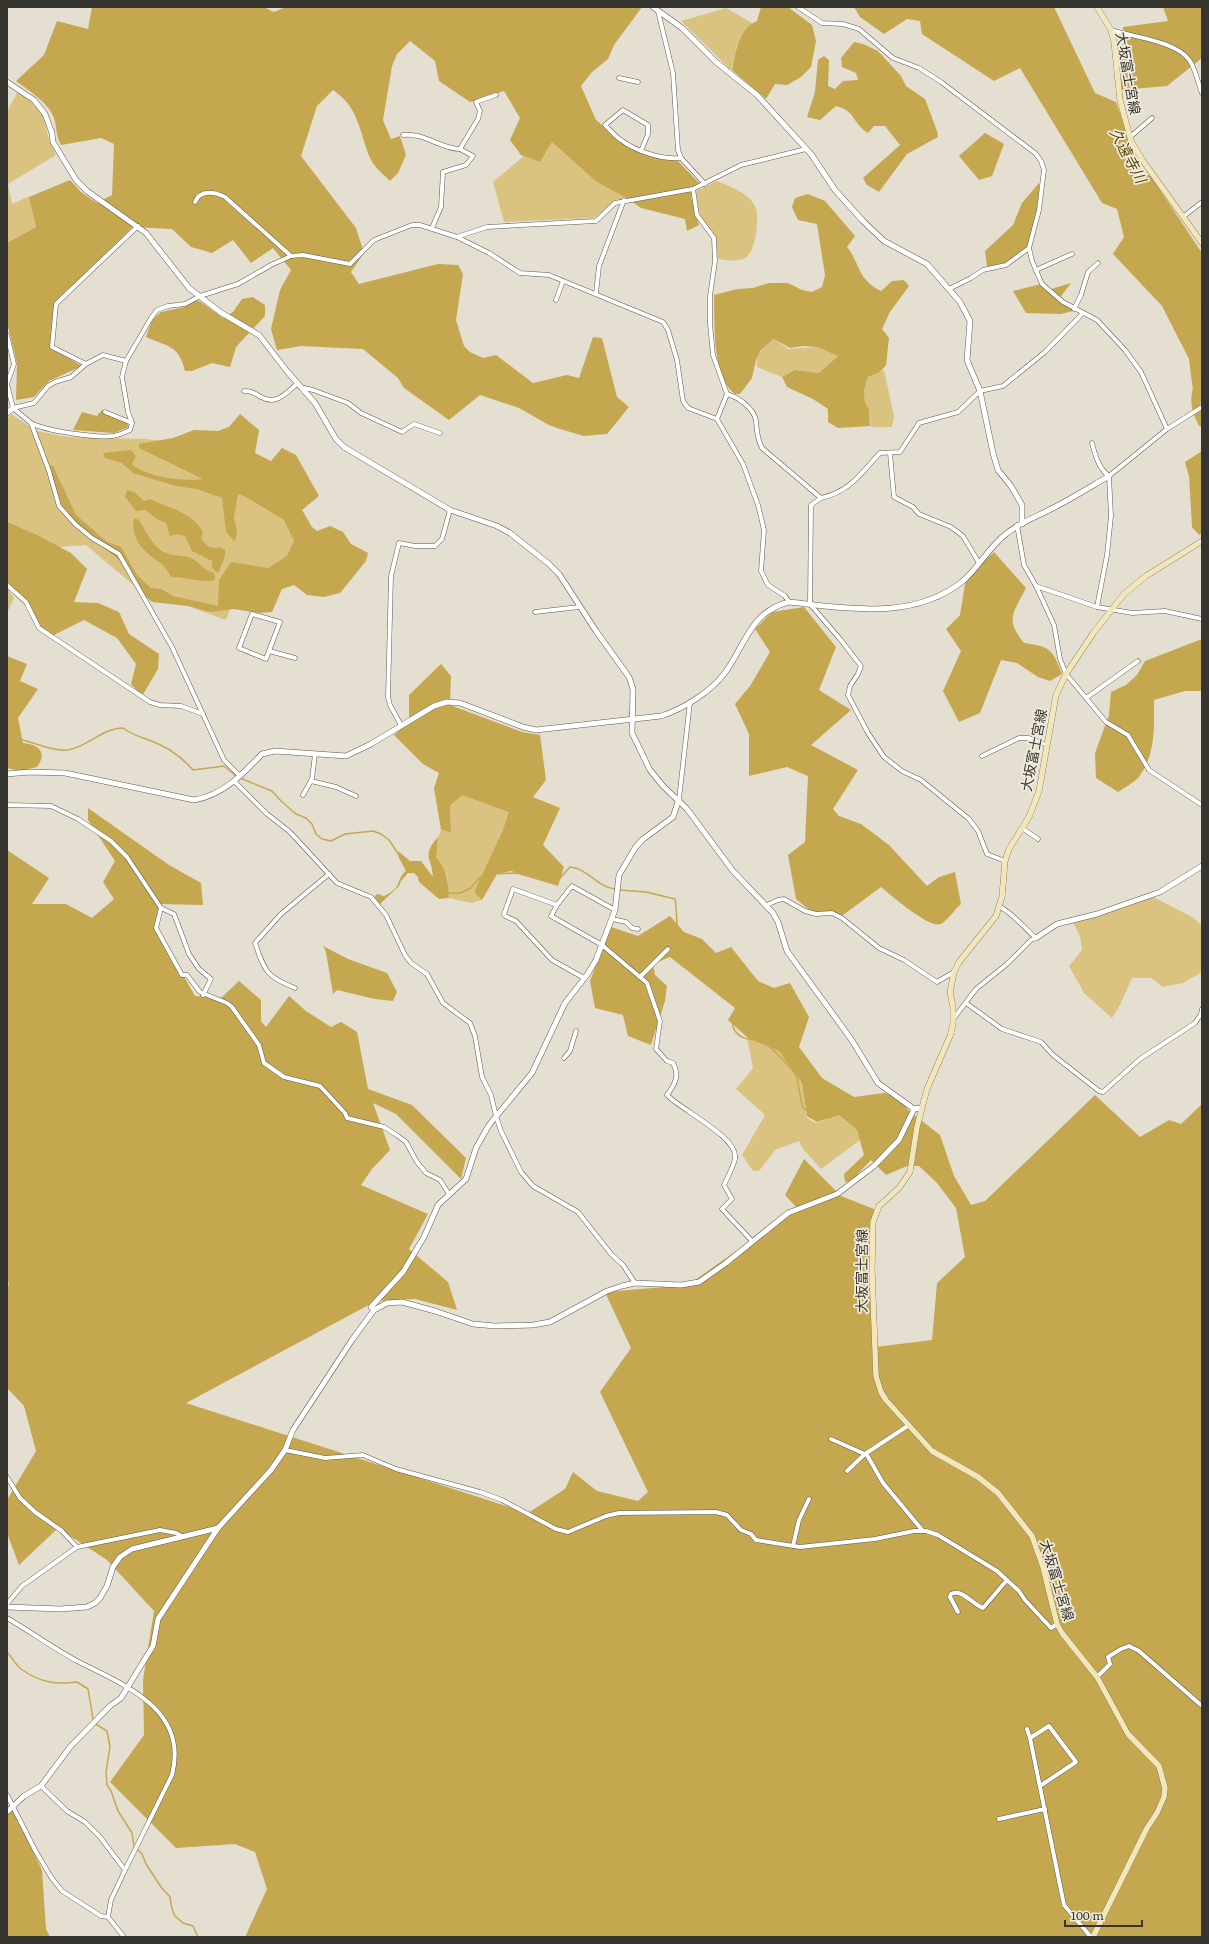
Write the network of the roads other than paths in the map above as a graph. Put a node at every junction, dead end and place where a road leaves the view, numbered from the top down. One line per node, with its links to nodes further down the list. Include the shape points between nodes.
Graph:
1 (798, 7): 27 (street, via 822,23 843,24 859,29 893,58 919,68 935,78 1035,153 1044,170 1039,210)
2 (1097, 7): 4 (main road, 大坂富士宮線)
3 (656, 8): 14 (street, via 682,28 716,62 758,95); 16 (street, via 673,73 678,150)
4 (1111, 30): 8 (street, via 1151,40 1182,52 1190,62); 12 (main road, 大坂富士宮線, via 1120,100)
5 (619, 78): 7 (street)
6 (7, 82): 23 (street, via 34,100 45,114 53,142 76,180 91,194)
7 (638, 82)
8 (1202, 93)
9 (496, 95): 13 (street, via 476,102 480,111 478,119)
10 (1152, 118): 12 (street)
11 (403, 134): 13 (street, via 412,133 451,149)
12 (1130, 137): 22 (main road, 大坂富士宮線, via 1143,161)
13 (460, 149): 24 (street, via 473,156 466,165 443,172 441,206)
14 (806, 149): 17 (street, via 741,165); 33 (street, via 835,190 863,222 884,242 927,264)
15 (641, 151): 15 (street, via 622,141 605,125 623,110 648,125 648,134); 16 (street, via 673,159)
16 (681, 158): 17 (street)
17 (705, 184): 18 (street)
18 (693, 189): 19 (street); 47 (street, via 697,215 714,238 715,261 710,296 710,324 713,355)
19 (624, 200): 25 (street, via 615,203 596,221 487,227); 34 (street, via 599,266)
20 (195, 202): 29 (street, via 208,192 225,197)
21 (1202, 202): 22 (street)
22 (1183, 217): 26 (main road, 大坂富士宮線)
23 (138, 226): 35 (street, via 161,250 189,288); 41 (street, via 56,304 52,347)
24 (432, 228): 25 (street); 29 (street, via 412,224 383,236 374,240 350,264 303,255)
25 (457, 237): 32 (street, via 520,273 541,273)
26 (1202, 243)
27 (1029, 248): 31 (street); 33 (street, via 1006,265 983,270)
28 (1072, 254): 31 (street)
29 (291, 256): 35 (street, via 238,284)
30 (1098, 263): 37 (street, via 1088,272)
31 (1036, 270): 37 (street, via 1042,284 1048,290)
32 (563, 281): 34 (street); 36 (street)
33 (949, 289): 46 (street, via 968,314 970,321 967,360)
34 (596, 293): 52 (street, via 620,306 663,322 677,360 683,401 688,408)
35 (200, 296): 40 (street, via 184,304 157,310); 42 (street, via 220,312 259,335)
36 (556, 300)
37 (1074, 308): 38 (street)
38 (1083, 313): 46 (street, via 1063,335 1015,377 1003,386); 55 (street, via 1097,320 1136,362)
39 (7, 335): 43 (street, via 14,364)
40 (126, 361): 41 (street, via 102,356); 54 (street, via 122,377)
41 (86, 364): 48 (street, via 71,377 48,386 34,403)
42 (298, 383): 44 (street); 45 (street, via 282,397 272,401 262,398 253,391)
43 (7, 384): 48 (street)
44 (304, 388): 56 (street, via 348,403 361,413 402,432 414,424); 61 (street, via 336,440 344,447)
45 (244, 391)
46 (980, 392): 58 (street, via 958,412 919,423 900,452); 62 (street, via 998,470 1022,505)
47 (727, 394): 52 (street); 60 (street, via 734,396 753,412 762,448)
48 (14, 408): 51 (street); 53 (street)
49 (1201, 408): 55 (street)
50 (105, 412): 54 (street)
51 (7, 413)
52 (717, 419): 67 (street, via 744,464 758,505 764,530 761,566 764,580)
53 (31, 423): 54 (street, via 44,429 111,436 130,430); 80 (street, via 59,506 86,534 119,554 169,641)
54 (132, 423)
55 (1167, 429): 59 (street)
56 (440, 433)
57 (1092, 443): 59 (street, via 1096,458)
58 (890, 453): 60 (street, via 880,453 853,484); 64 (street, via 894,497 913,507 920,514 952,527 963,536)
59 (1109, 476): 62 (street, via 1066,502); 70 (street, via 1110,528)
60 (821, 498): 68 (street, via 811,506)
61 (450, 510): 69 (street, via 510,533 559,574); 82 (street, via 442,539 435,546 399,543 391,576 388,697)
62 (1020, 525): 64 (street, via 1005,534); 66 (street, via 1024,565)
63 (1202, 541): 71 (main road, 大坂富士宮線, via 1146,576 1124,594)
64 (979, 563): 68 (street, via 948,591 910,606 878,609)
65 (7, 586): 80 (street, via 26,602 39,628 150,702 181,706)
66 (1036, 586): 70 (street); 77 (street, via 1054,625 1060,659)
67 (790, 602): 68 (street); 79 (street, via 772,609 755,623 742,640 725,673 709,689)
68 (810, 604): 97 (street, via 860,666 848,695 884,757 946,799 969,819 978,831 987,854)
69 (579, 607): 72 (street); 81 (street, via 629,677 633,689)
70 (1097, 607): 71 (street)
71 (1110, 610): 73 (street, via 1132,613 1165,611); 77 (main road, 大坂富士宮線)
72 (535, 612)
73 (1202, 619)
74 (269, 651): 74 (street, via 280,622 252,614 239,648 266,659); 75 (street)
75 (295, 658)
76 (1138, 661): 78 (street)
77 (1066, 674): 78 (street); 83 (main road, 大坂富士宮線, via 1056,695)
78 (1086, 698): 93 (street, via 1106,722 1128,735 1149,770)
79 (690, 702): 81 (street, via 661,716); 92 (street)
80 (203, 714): 87 (street, via 224,760)
81 (632, 718): 82 (street, via 536,730 460,703 447,702 434,706); 92 (street, via 632,733 650,770 663,786)
82 (401, 725): 84 (street, via 346,756)
83 (1047, 745): 85 (street, via 1029,738 1019,738); 95 (main road, 大坂富士宮線, via 1039,791)
84 (315, 754): 87 (street, via 266,752); 89 (street)
85 (982, 756)
86 (7, 774): 88 (street, via 65,772 194,800 212,796)
87 (240, 776): 88 (street)
88 (234, 781): 99 (street, via 266,814 290,832)
89 (311, 781): 90 (street); 91 (street, via 336,787)
90 (303, 795)
91 (356, 796)
92 (679, 799): 101 (street, via 733,870); 104 (street, via 672,817 642,840 622,869)
93 (1202, 804)
94 (7, 805): 103 (street, via 50,806 78,819 111,841 127,857)
95 (1022, 828): 96 (street); 97 (main road, 大坂富士宮線)
96 (1038, 838)
97 (1005, 861): 102 (main road, 大坂富士宮線)
98 (1202, 866): 107 (street, via 1160,892 1097,914 1057,924)
99 (329, 874): 113 (street, via 281,914 255,943 260,958 271,976); 122 (street, via 337,883 371,897 386,915 411,963 427,974 443,1003 470,1023 475,1036 479,1068 491,1095)
100 (557, 904): 104 (street, via 572,886); 108 (street, via 550,916); 112 (street, via 513,889 504,914 516,921 552,960)
101 (767, 905): 110 (street, via 784,899 806,911 832,914 842,918 880,948 910,963 937,982); 121 (street, via 778,922 791,957 851,1039 878,1083)
102 (1000, 907): 107 (street, via 1010,912); 110 (main road, 大坂富士宮線)
103 (160, 908): 114 (street, via 158,932 182,975 187,975); 114 (street, via 174,914 189,954 199,969 211,979)
104 (615, 910): 105 (street)
105 (612, 919): 106 (street, via 626,922 632,928); 108 (street)
106 (638, 929)
107 (1036, 938): 115 (street, via 976,989)
108 (602, 945): 111 (street); 112 (street)
109 (668, 949): 111 (street)
110 (954, 972): 117 (main road, 大坂富士宮線, via 950,992)
111 (640, 977): 124 (street, via 647,983 660,1020 656,1049 676,1068 677,1078 667,1095 681,1108 722,1134 735,1151 735,1158 724,1185 732,1198 722,1209)
112 (584, 978): 122 (street, via 565,1003 532,1073)
113 (295, 988)
114 (203, 995): 123 (street, via 232,1007 260,1045 264,1063 284,1077 320,1086 347,1118 384,1126 406,1142 426,1173 440,1180)
115 (966, 1003): 116 (street, via 1002,1029 1041,1042 1053,1055 1103,1092 1140,1059 1195,1022); 117 (street)
116 (1202, 1009)
117 (954, 1018): 120 (main road, 大坂富士宮線, via 950,1036)
118 (576, 1031): 119 (street, via 570,1051)
119 (564, 1058)
120 (921, 1108): 121 (street); 127 (main road, 大坂富士宮線, via 910,1172 899,1188 879,1206 873,1222 872,1235 876,1376 886,1400)
121 (913, 1111): 124 (street, via 899,1140 874,1166 837,1194 788,1213)
122 (496, 1116): 123 (street, via 476,1148 466,1178); 125 (street, via 521,1172 533,1186 578,1212)
123 (449, 1194): 126 (street, via 438,1206 424,1237 403,1272 371,1307)
124 (752, 1241): 125 (street, via 699,1282 681,1285)
125 (635, 1283): 126 (street, via 607,1291 550,1322 533,1325 473,1324 435,1310 402,1302 387,1303)
126 (374, 1310): 129 (street, via 296,1426)
127 (908, 1425): 130 (street); 143 (main road, 大坂富士宮線, via 932,1451 978,1477 998,1493 1023,1523 1038,1549)
128 (831, 1439): 130 (street)
129 (285, 1450): 134 (street, via 271,1470); 137 (street, via 325,1458 363,1455 396,1469 480,1492 514,1506 556,1529 568,1532 619,1513 716,1512 728,1515 741,1530 756,1540)
130 (865, 1454): 131 (street); 135 (street, via 883,1483)
131 (847, 1471)
132 (7, 1477): 138 (street, via 20,1498 62,1531)
133 (809, 1499): 137 (street, via 799,1520)
134 (218, 1528): 136 (street); 145 (street, via 158,1619 152,1646)
135 (923, 1531): 137 (street, via 838,1544); 139 (street, via 938,1535 965,1550)
136 (183, 1538): 138 (street, via 176,1533 160,1530); 140 (street, via 132,1549 120,1557 100,1598 87,1607 60,1609)
137 (793, 1546)
138 (77, 1547): 140 (street, via 22,1586)
139 (1007, 1580): 141 (street, via 983,1608 962,1594 954,1592 950,1597); 143 (street, via 1052,1628)
140 (7, 1605)
141 (958, 1612)
142 (7, 1618): 145 (street, via 76,1660)
143 (1057, 1624): 144 (main road, 大坂富士宮線, via 1062,1634)
144 (1097, 1677): 146 (street, via 1110,1664 1108,1657 1129,1646 1139,1651); 159 (main road, 大坂富士宮線, via 1128,1734 1160,1766 1165,1788 1157,1813)
145 (129, 1687): 149 (street, via 121,1698 70,1747); 156 (street, via 153,1706 169,1728 176,1758 172,1775)
146 (1202, 1706)
147 (1026, 1729): 148 (street)
148 (1030, 1738): 150 (street); 150 (street, via 1049,1726 1076,1762)
149 (41, 1786): 152 (street); 156 (street, via 100,1837)
150 (1040, 1786): 153 (street)
151 (7, 1796): 152 (street)
152 (12, 1807): 154 (street); 157 (street, via 47,1870 62,1891 101,1916)
153 (1045, 1809): 155 (street); 159 (street, via 1064,1905)
154 (7, 1812)
155 (999, 1819)
156 (125, 1870): 157 (street, via 112,1900)
157 (108, 1917): 158 (street)
158 (124, 1937)
159 (1092, 1937)

